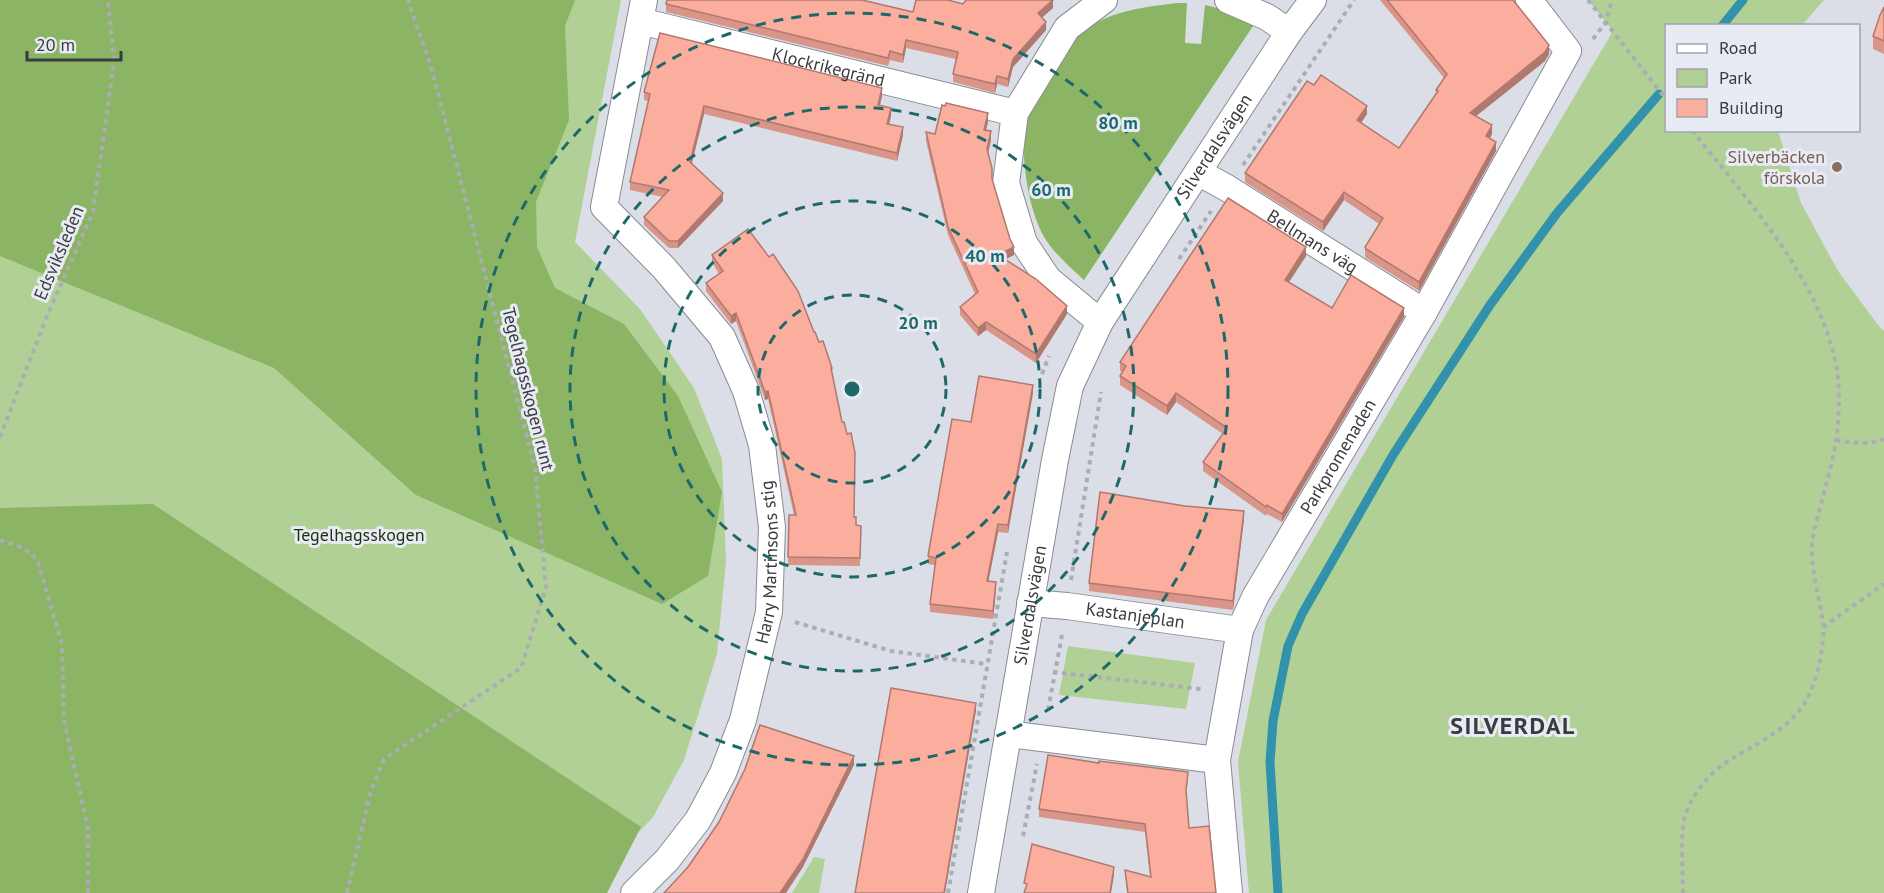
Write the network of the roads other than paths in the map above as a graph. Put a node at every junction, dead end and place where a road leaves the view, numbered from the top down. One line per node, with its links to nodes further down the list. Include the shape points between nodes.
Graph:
1 (1104, 0): 7 (street, via 1067,28)
2 (1228, 0): 6 (street, via 1267,17)
3 (1313, 0): 6 (street, Silverdalsvägen)
4 (1529, 0): 9 (street, Parkpromenaden, via 1568,51)
5 (642, 11): 7 (street, Klockrikegränd); 15 (street, Harry Martinsons stig, via 604,207 664,268 722,337 746,391 762,445 772,527 769,612 743,720 723,773 698,820 667,860)
6 (1289, 32): 8 (street, Silverdalsvägen)
7 (1015, 113): 10 (street, via 1006,183 1024,243 1048,279)
8 (1198, 172): 9 (street, Bellmans väg); 10 (street, Silverdalsvägen)
9 (1424, 312): 12 (street, Parkpromenaden, via 1255,597)
10 (1100, 322): 11 (street, Silverdalsvägen, via 1070,386)
11 (1030, 603): 12 (street, Kastanjeplan); 13 (street, Silverdalsvägen)
12 (1240, 630): 14 (street, Parkpromenaden)
13 (1008, 734): 14 (street); 16 (street, Silverdalsvägen)
14 (1217, 760): 17 (street, Parkpromenaden)
15 (634, 893)
16 (981, 893)
17 (1229, 893)

